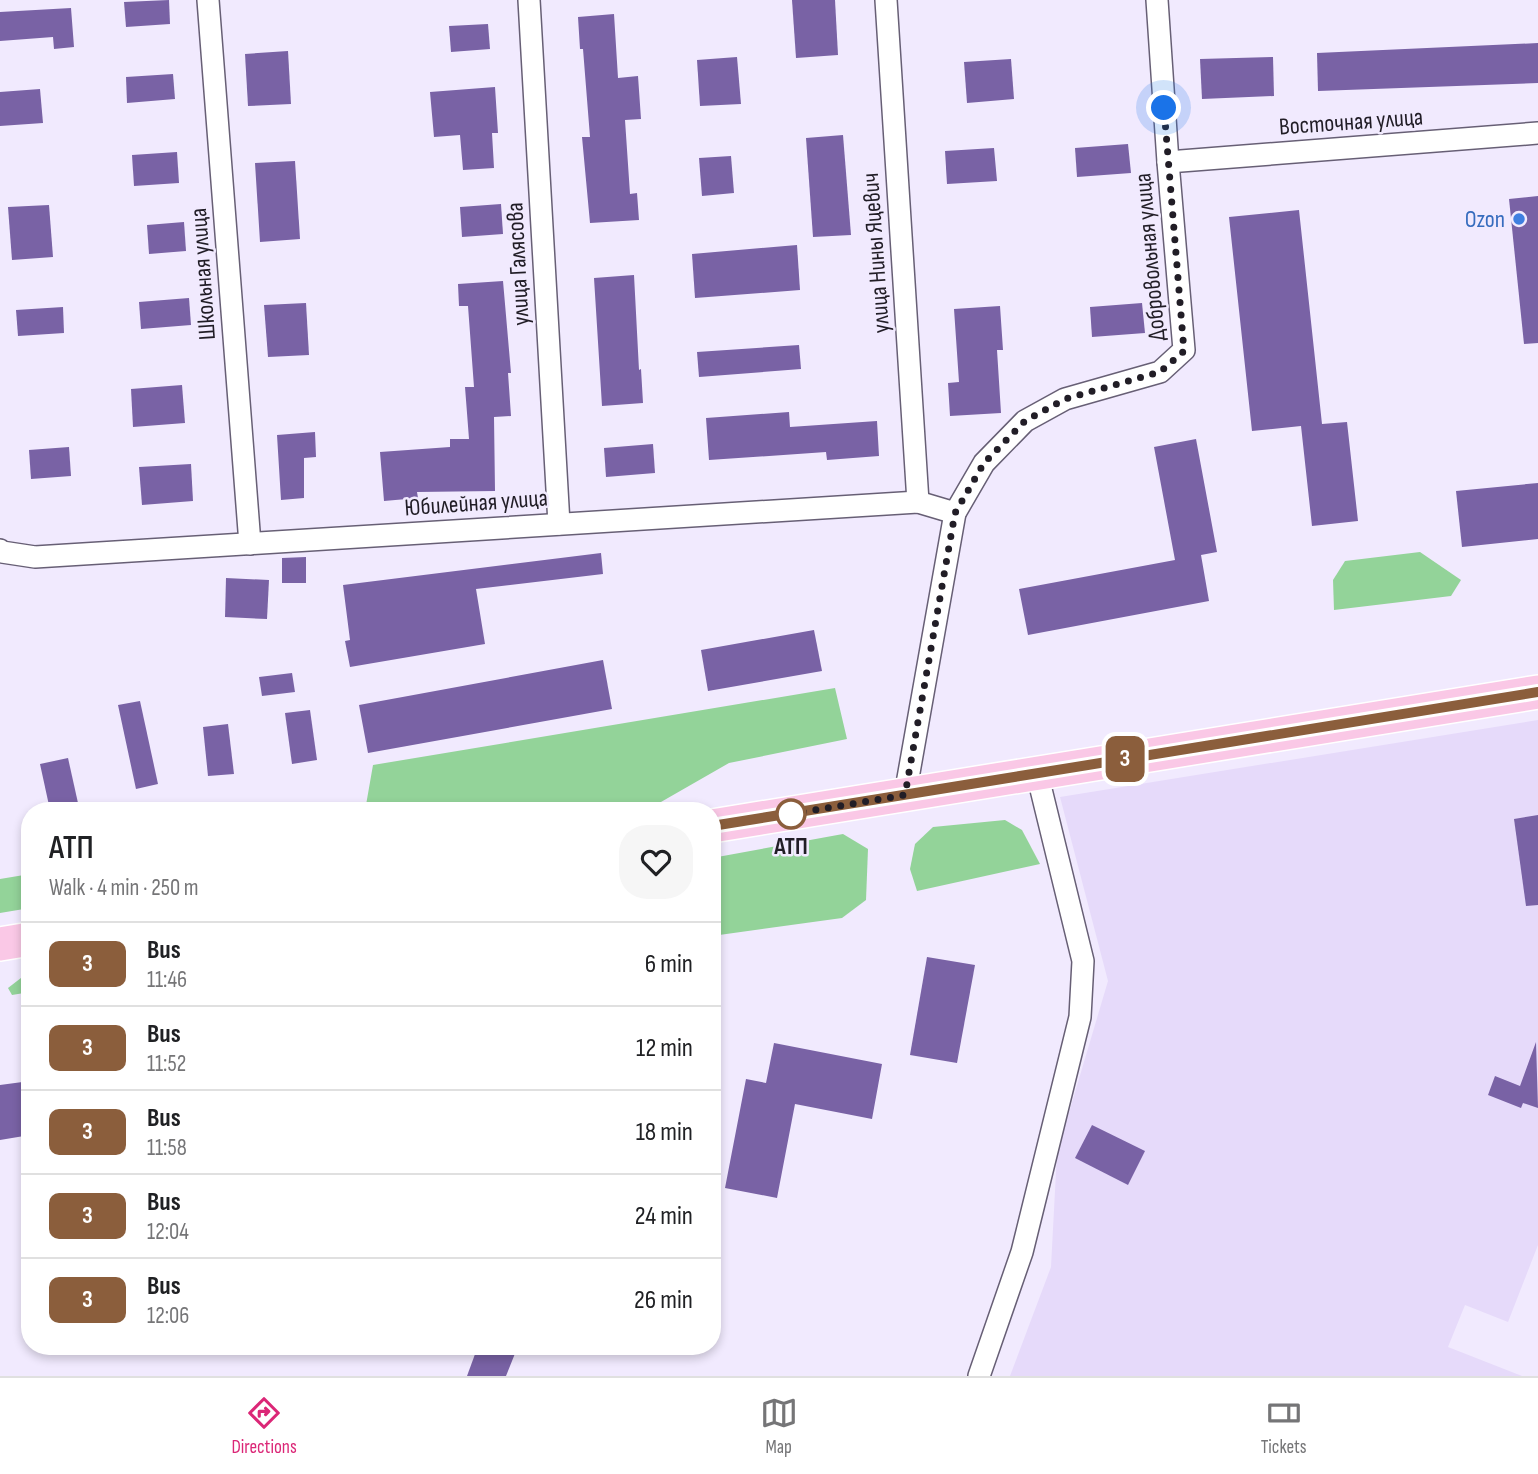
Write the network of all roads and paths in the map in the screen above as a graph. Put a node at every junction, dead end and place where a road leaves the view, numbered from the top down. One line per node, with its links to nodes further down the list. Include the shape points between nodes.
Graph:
1 (208, 0): 10 (street, Школьная улица)
2 (529, 0): 9 (street, улица Галясова)
3 (886, 0): 7 (street, улица Нины Яцевич)
4 (1157, 0): 6 (street, Добровольная улица)
5 (1538, 134): 6 (street, Восточная улица)
6 (1168, 162): 8 (street, Добровольная улица, via 1184,351 1160,372 1065,399 1025,421 984,463)
7 (918, 502): 8 (street, Юбилейная улица); 9 (street, Юбилейная улица)
8 (955, 513): 14 (street, Добровольная улица)
9 (559, 524): 10 (street, Юбилейная улица)
10 (250, 544): 11 (street, Юбилейная улица, via 35,557)
11 (0, 550)
12 (1538, 692): 13 (main road)
13 (1037, 773): 14 (main road); 18 (street, via 1083,961 1080,1017 1022,1252)
14 (905, 795): 15 (main road)
15 (721, 825)
16 (21, 940): 17 (main road)
17 (0, 943)
18 (979, 1376)

